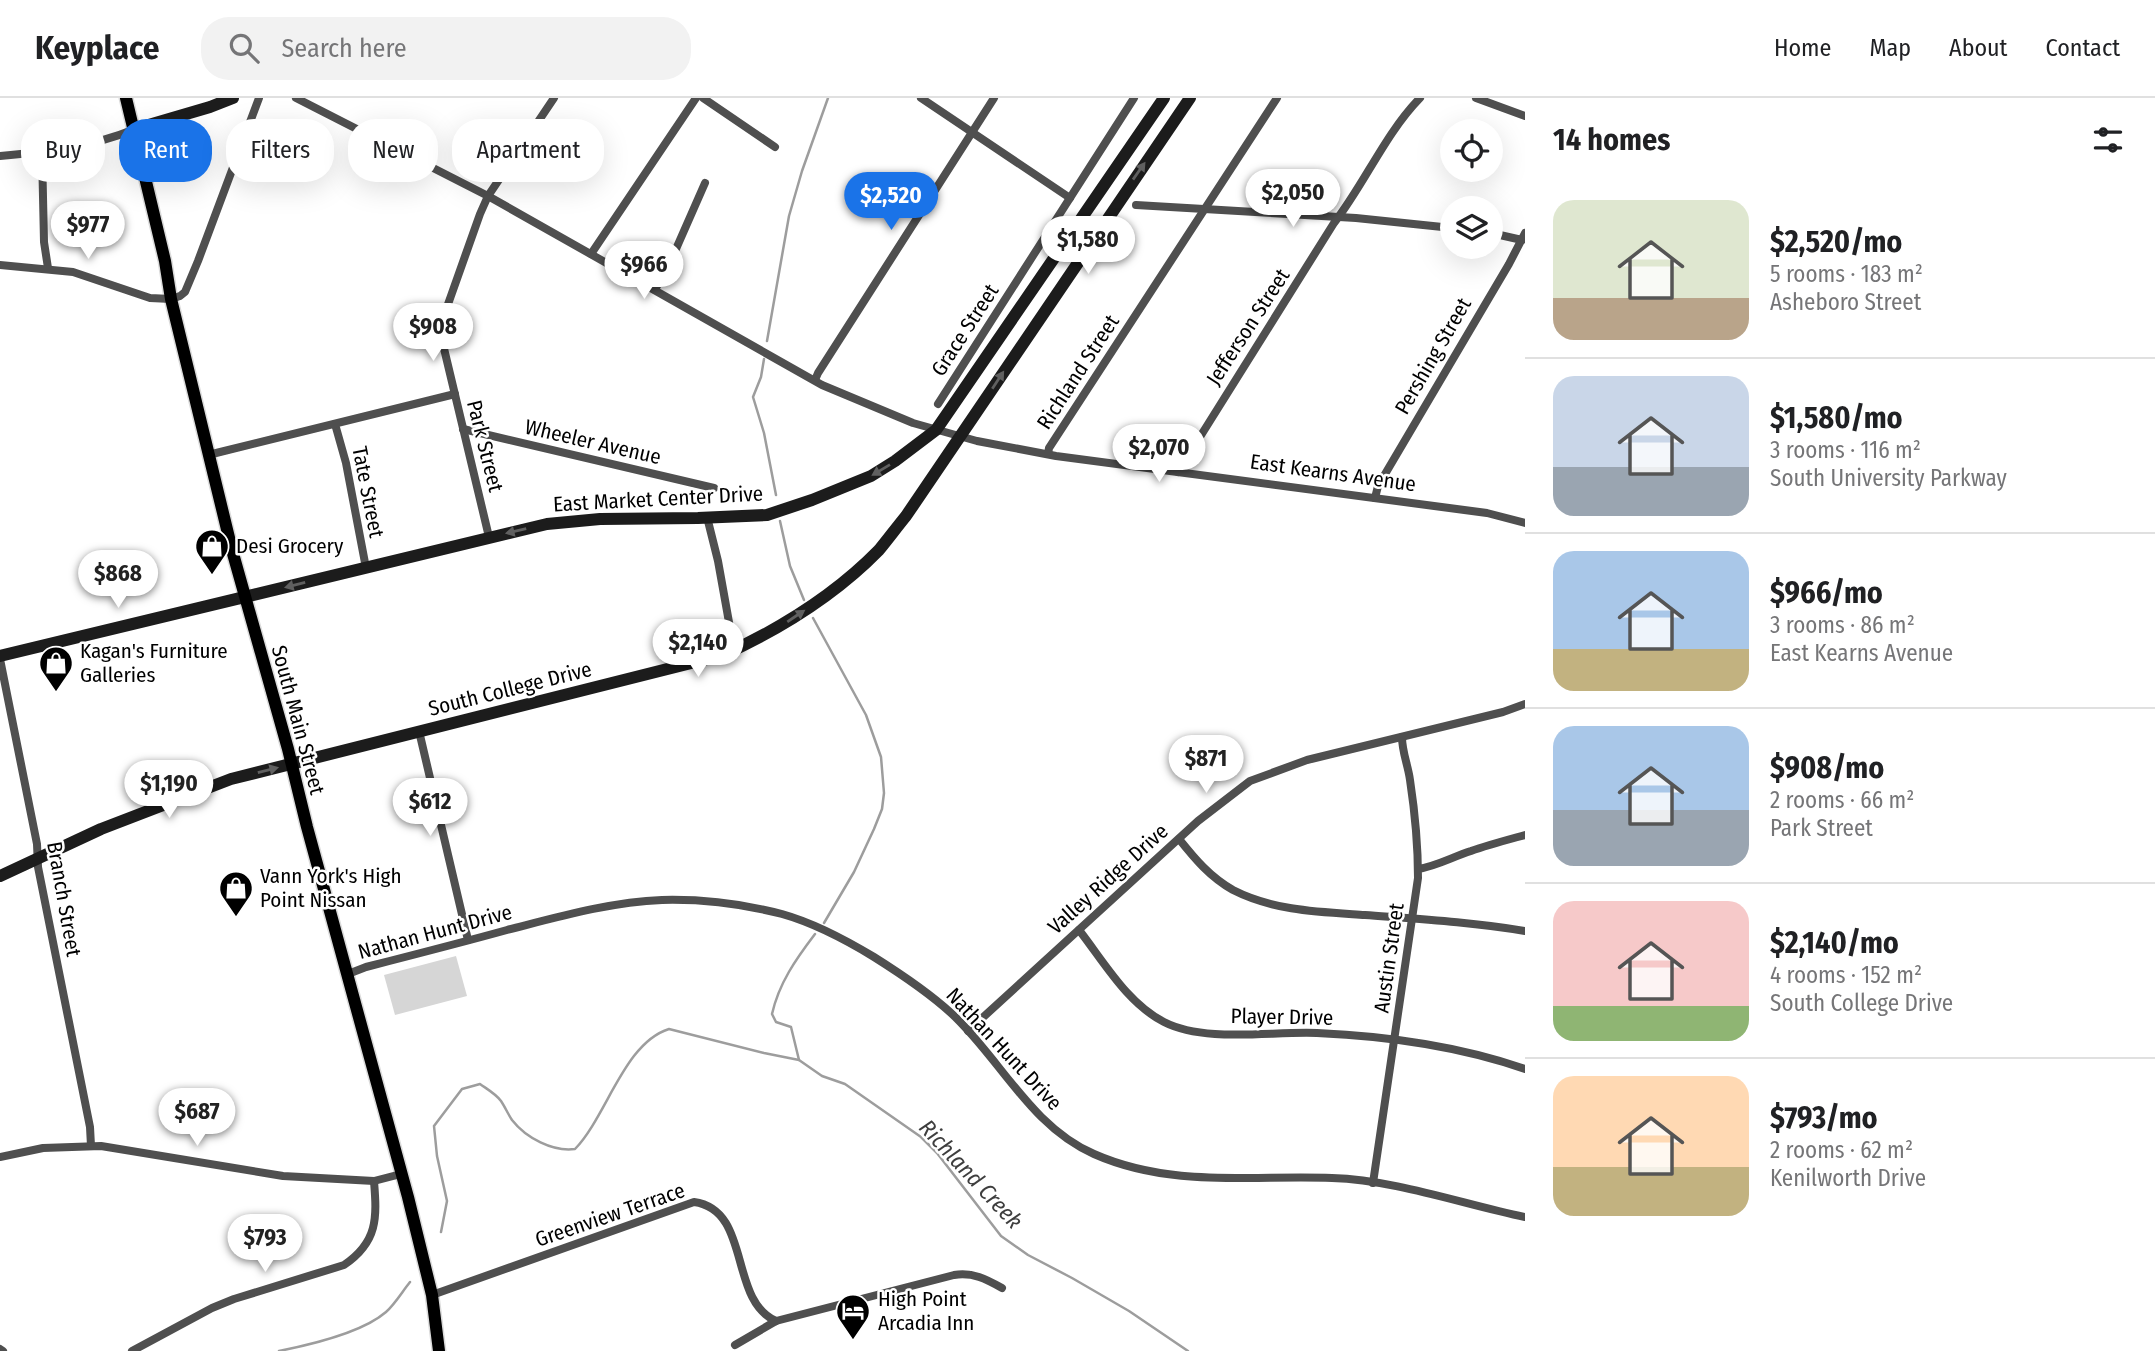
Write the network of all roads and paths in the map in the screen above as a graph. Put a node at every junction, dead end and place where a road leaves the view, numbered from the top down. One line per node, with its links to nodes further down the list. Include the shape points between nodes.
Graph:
1 (126, 98): 17 (main road, South Main Street)
2 (259, 98): 38 (street, via 185,292)
3 (296, 98): 26 (street, East Kearns Avenue)
4 (554, 98): 26 (street, Park Street)
5 (696, 98): 34 (street)
6 (703, 98): 20 (street)
7 (921, 98): 19 (street)
8 (994, 98): 19 (street)
9 (1135, 98): 27 (street, Grace Street)
10 (1164, 98): 44 (main road, East Market Center Drive)
11 (1190, 98): 45 (main road, South College Drive, one-way to 11)
12 (1277, 98): 29 (street, Richland Street)
13 (1420, 98): 30 (street, Jefferson Street)
14 (1476, 98): 16 (street)
15 (228, 99): 18 (main road)
16 (1525, 116)
17 (132, 119)
18 (171, 119)
19 (972, 132): 27 (street); 39 (street)
20 (775, 147)
21 (21, 154): 22 (street)
22 (0, 156)
23 (43, 182): 36 (street)
24 (147, 182): 38 (main road, South Main Street)
25 (705, 183): 37 (street)
26 (488, 196): 34 (street, East Kearns Avenue); 40 (street, Park Street, via 442,317 441,336)
27 (1070, 198): 41 (street, Grace Street)
28 (1136, 205): 29 (street)
29 (1205, 209): 30 (street); 46 (street, Richland Street)
30 (1338, 218): 31 (street); 48 (street, Jefferson Street)
31 (1440, 227)
32 (1503, 234): 33 (street)
33 (1523, 237): 50 (street, Pershing Street)
34 (591, 254): 37 (street, East Kearns Avenue)
35 (0, 265): 36 (street)
36 (48, 268): 38 (street, via 150,298)
37 (655, 290): 39 (street, East Kearns Avenue)
38 (171, 299): 47 (main road, South Main Street)
39 (815, 380): 44 (street, East Kearns Avenue)
40 (455, 394): 42 (street); 43 (street, Park Street)
41 (938, 404)
42 (335, 424): 47 (street); 54 (street, Tate Street)
43 (464, 429): 49 (street, Wheeler Avenue); 53 (street, Park Street)
44 (936, 430): 45 (street, East Kearns Avenue); 51 (main road, East Market Center Drive, one-way to 51, via 871,476 812,500 767,515)
45 (961, 437): 46 (street, East Kearns Avenue); 56 (main road, South College Drive, one-way to 45, via 780,627 828,594 878,550)
46 (1048, 454): 48 (street, East Kearns Avenue)
47 (208, 455): 55 (main road, South Main Street)
48 (1178, 472): 50 (street, East Kearns Avenue)
49 (714, 488)
50 (1375, 498): 52 (street, East Kearns Avenue, via 1487,513)
51 (707, 517): 53 (main road, East Market Center Drive, one-way to 53, via 600,519 547,524); 56 (street)
52 (1525, 523)
53 (489, 537): 54 (main road, East Market Center Drive)
54 (366, 568): 55 (main road, East Market Center Drive, one-way to 55)
55 (244, 598): 57 (main road, East Market Center Drive); 61 (main road, South Main Street)
56 (734, 650): 59 (main road, South College Drive)
57 (0, 657): 64 (street, Branch Street)
58 (1525, 704): 60 (street, Valley Ridge Drive)
59 (419, 731): 61 (main road, South College Drive); 70 (street)
60 (1402, 737): 63 (street, Valley Ridge Drive, via 1307,760 1250,781); 65 (street, Austin Street, via 1418,831)
61 (292, 764): 64 (main road, South College Drive, one-way to 61, via 231,779); 71 (main road, South Main Street)
62 (1525, 835): 65 (street)
63 (1179, 839): 67 (street, via 1217,880 1249,897 1303,910); 68 (street, Valley Ridge Drive)
64 (37, 859): 66 (main road, South College Drive); 75 (street, Branch Street)
65 (1418, 869): 67 (street, Austin Street)
66 (0, 876)
67 (1412, 919): 69 (street); 73 (street, Austin Street)
68 (1079, 929): 72 (street, Valley Ridge Drive); 73 (street, Player Drive, via 1131,998 1181,1029 1317,1033)
69 (1525, 931)
70 (468, 940): 71 (street, Nathan Hunt Drive); 72 (street, Nathan Hunt Drive, via 646,901 689,900 756,909 794,919 860,949 922,988)
71 (348, 974): 77 (main road, South Main Street)
72 (968, 1031): 79 (street, Nathan Hunt Drive, via 1050,1125 1111,1161 1196,1178 1334,1178)
73 (1395, 1041): 74 (street, Player Drive); 79 (street, Austin Street)
74 (1525, 1069)
75 (91, 1146): 76 (street, via 43,1148); 78 (street, via 283,1177)
76 (0, 1157)
77 (401, 1174): 78 (street); 82 (main road, South Main Street)
78 (374, 1181): 85 (street, via 372,1235 355,1258 223,1304)
79 (1373, 1183): 80 (street, Nathan Hunt Drive)
80 (1525, 1217)
81 (1002, 1288): 83 (street, via 981,1277 961,1274)
82 (432, 1295): 83 (street, Greenview Terrace, via 694,1202 712,1207 725,1220 753,1298 765,1316); 86 (main road, South Main Street)
83 (776, 1321): 84 (street)
84 (735, 1345)
85 (132, 1351)
86 (439, 1351)

